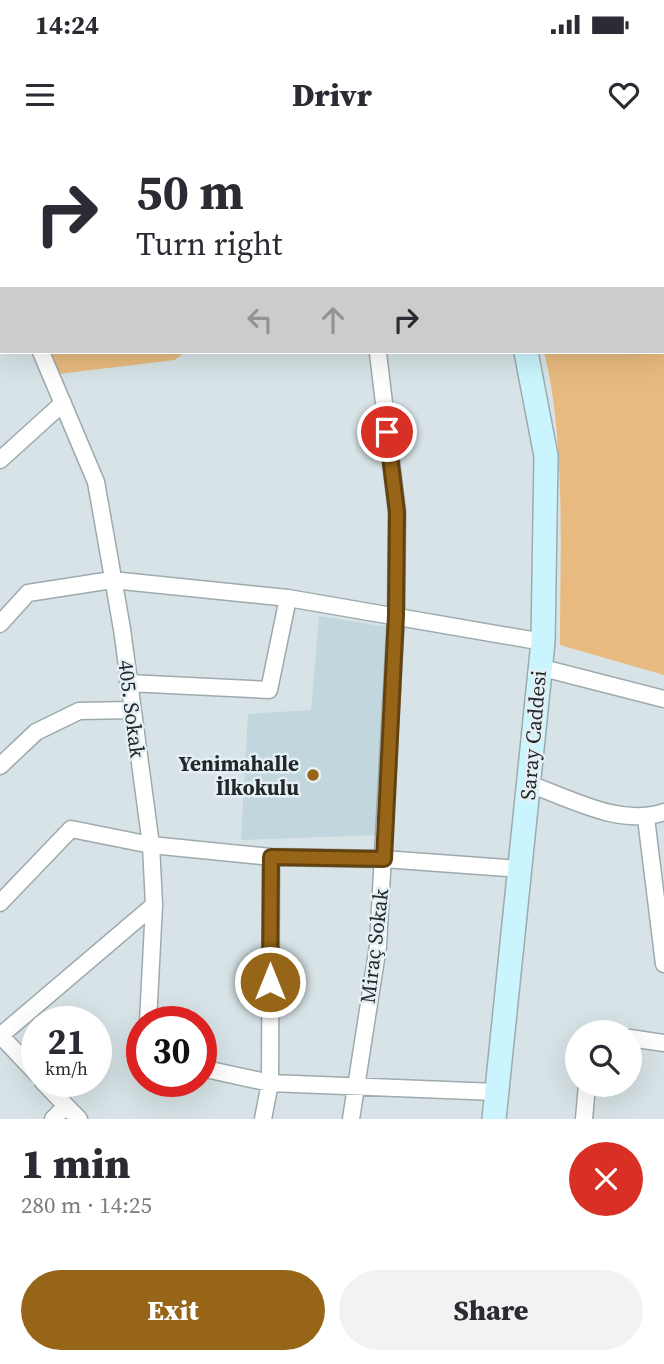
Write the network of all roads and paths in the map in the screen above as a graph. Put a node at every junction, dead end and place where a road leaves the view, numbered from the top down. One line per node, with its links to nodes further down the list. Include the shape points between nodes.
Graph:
1 (42, 354): 4 (street, 405. Sokak)
2 (378, 354): 8 (street, Miraç Sokak, via 397,512)
3 (526, 354): 10 (main road, Saray Caddesi, via 546,456)
4 (63, 403): 5 (street); 6 (street, 405. Sokak, via 96,482)
5 (0, 460)
6 (112, 580): 7 (street); 9 (street, via 27,593); 12 (street, 405. Sokak)
7 (288, 598): 8 (street); 12 (street, via 269,690)
8 (396, 615): 10 (street); 21 (street, Miraç Sokak)
9 (0, 624)
10 (543, 642): 11 (main road, Saray Caddesi)
11 (539, 667): 13 (street); 16 (main road, Saray Caddesi)
12 (128, 682): 14 (street, 405. Sokak)
13 (664, 699)
14 (131, 710): 15 (street, via 79,711 36,732); 19 (street, 405. Sokak)
15 (0, 766)
16 (529, 784): 18 (street, via 624,818); 22 (main road, Saray Caddesi)
17 (664, 812): 18 (street)
18 (646, 818): 25 (street)
19 (150, 845): 20 (street); 23 (street, via 71,829); 24 (street, 405. Sokak)
20 (271, 857): 21 (street); 32 (street)
21 (384, 859): 22 (street); 33 (street, Miraç Sokak, via 378,946)
22 (519, 869): 34 (main road, Saray Caddesi)
23 (0, 903)
24 (154, 905): 26 (street, 405. Sokak); 27 (street)
25 (664, 964)
26 (149, 1006)
27 (0, 1036): 30 (street)
28 (642, 1040): 29 (street)
29 (664, 1043)
30 (21, 1058)
31 (217, 1071): 32 (street)
32 (270, 1083): 33 (street); 40 (street)
33 (355, 1084): 34 (street); 41 (street, Miraç Sokak)
34 (496, 1092): 42 (main road, Saray Caddesi)
35 (57, 1097): 37 (street)
36 (586, 1097): 43 (street)
37 (66, 1106): 38 (street); 39 (street)
38 (53, 1119)
39 (79, 1119)
40 (263, 1119)
41 (351, 1119)
42 (494, 1119)
43 (584, 1119)

